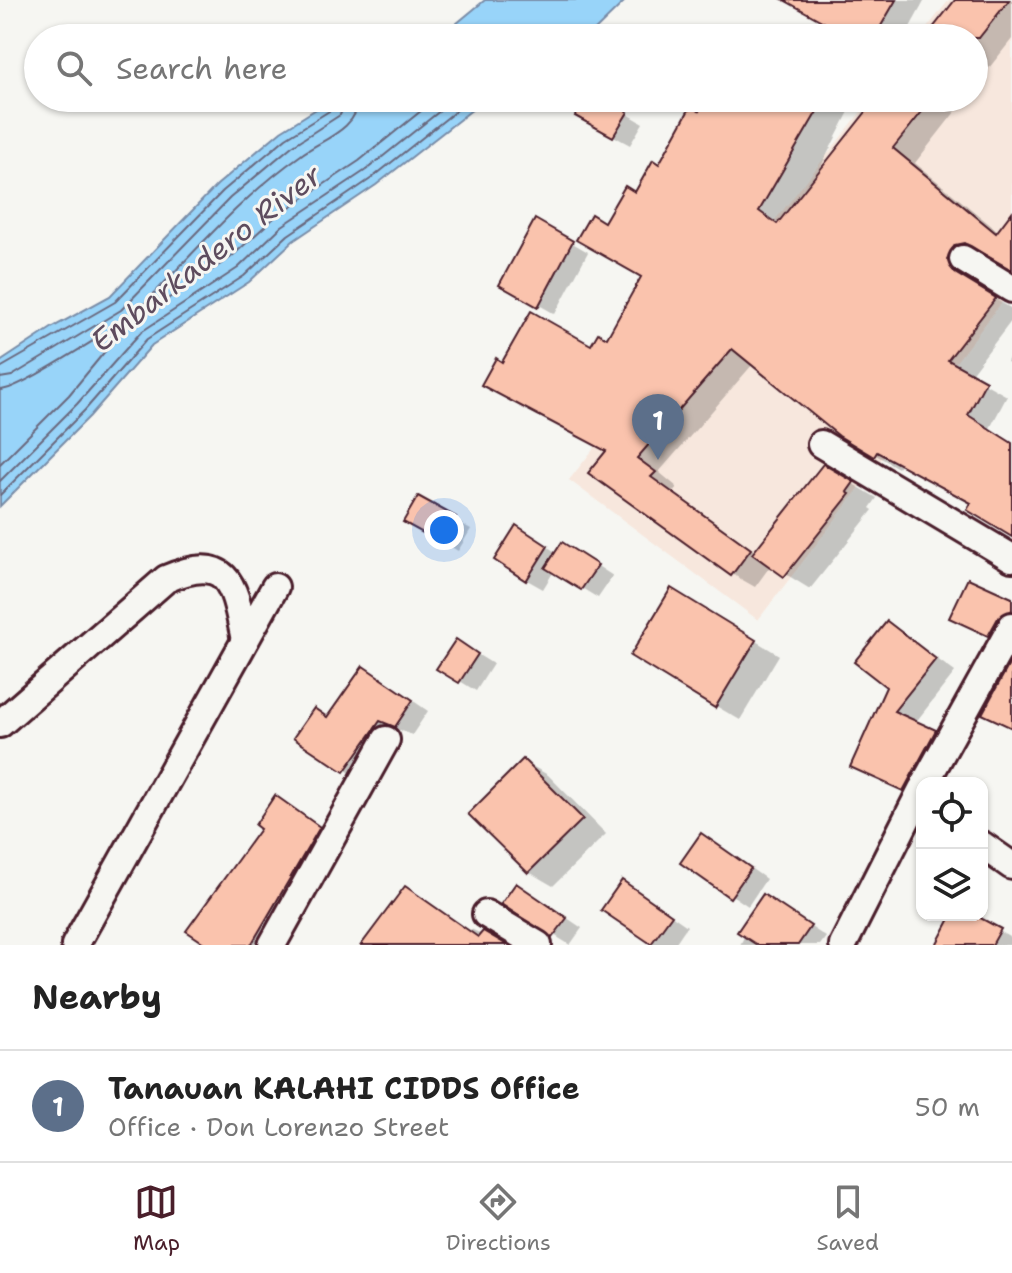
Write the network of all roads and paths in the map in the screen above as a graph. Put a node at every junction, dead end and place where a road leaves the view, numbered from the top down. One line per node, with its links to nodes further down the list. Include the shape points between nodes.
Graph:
1 (963, 259): 2 (street)
2 (1012, 289)
3 (821, 444): 4 (street)
4 (1012, 558)
5 (275, 587): 7 (street)
6 (1012, 626): 10 (street)
7 (245, 640): 8 (street, via 234,588 219,572 191,568 166,579); 15 (street)
8 (0, 724)
9 (386, 740): 16 (street)
10 (930, 777)
11 (916, 804): 18 (street)
12 (988, 849): 13 (street)
13 (1012, 866)
14 (486, 914): 17 (street)
15 (75, 945)
16 (272, 945)
17 (538, 945)
18 (843, 945)

